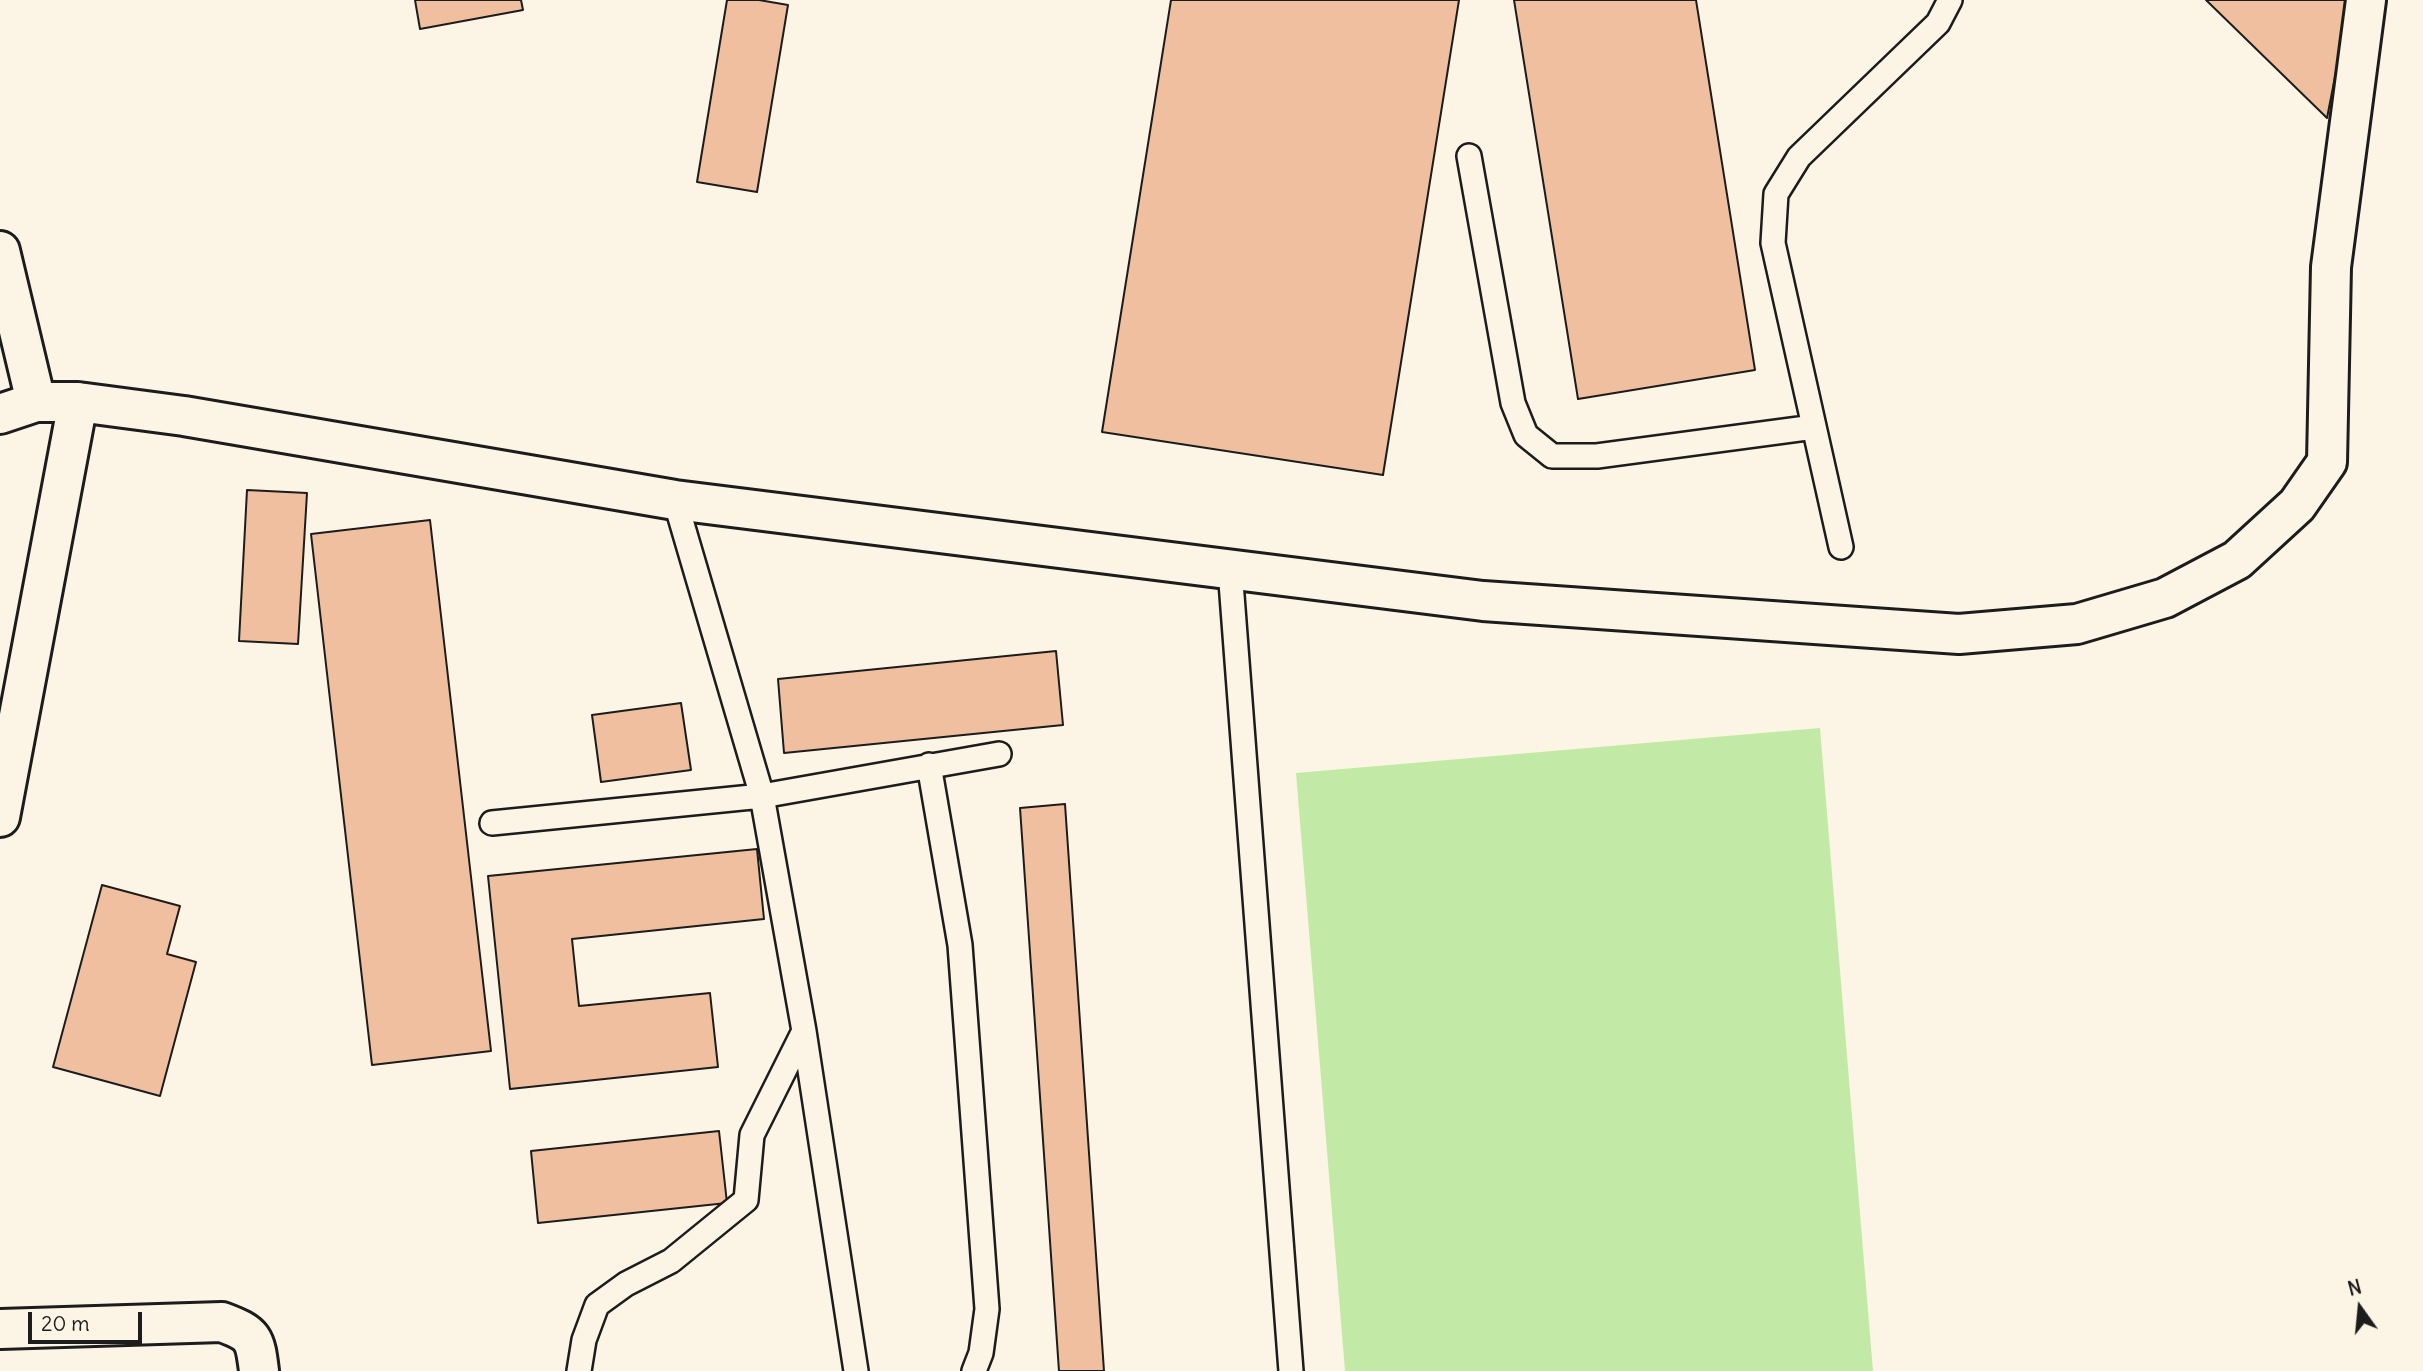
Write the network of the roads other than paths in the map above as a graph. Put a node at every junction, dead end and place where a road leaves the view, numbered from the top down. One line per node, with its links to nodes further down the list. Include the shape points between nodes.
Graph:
1 (1950, 0): 8 (lane, via 1938,23 1799,157 1776,194 1773,243)
2 (2366, 0): 11 (street, via 2331,267 2327,462 2297,505 2237,560 2165,598 2077,624 1959,634 1483,601)
3 (1469, 156): 8 (lane, via 1513,403 1526,435 1552,456 1597,456)
4 (0, 251): 5 (street)
5 (36, 402): 6 (street); 7 (street)
6 (78, 402): 9 (street, via 184,415); 15 (street)
7 (0, 414)
8 (1814, 427): 10 (lane)
9 (675, 500): 11 (street); 14 (lane)
10 (1841, 547)
11 (1230, 569): 23 (lane)
12 (999, 754): 13 (lane)
13 (929, 765): 14 (lane); 22 (lane, via 958,932 987,1309)
14 (762, 796): 16 (lane); 17 (lane)
15 (0, 817)
16 (492, 823)
17 (804, 1031): 20 (lane, via 752,1135 746,1200 671,1261 597,1305); 21 (lane)
18 (0, 1329): 19 (street, via 222,1322 244,1330 256,1346)
19 (259, 1371)
20 (579, 1371)
21 (856, 1371)
22 (974, 1371)
23 (1291, 1371)

